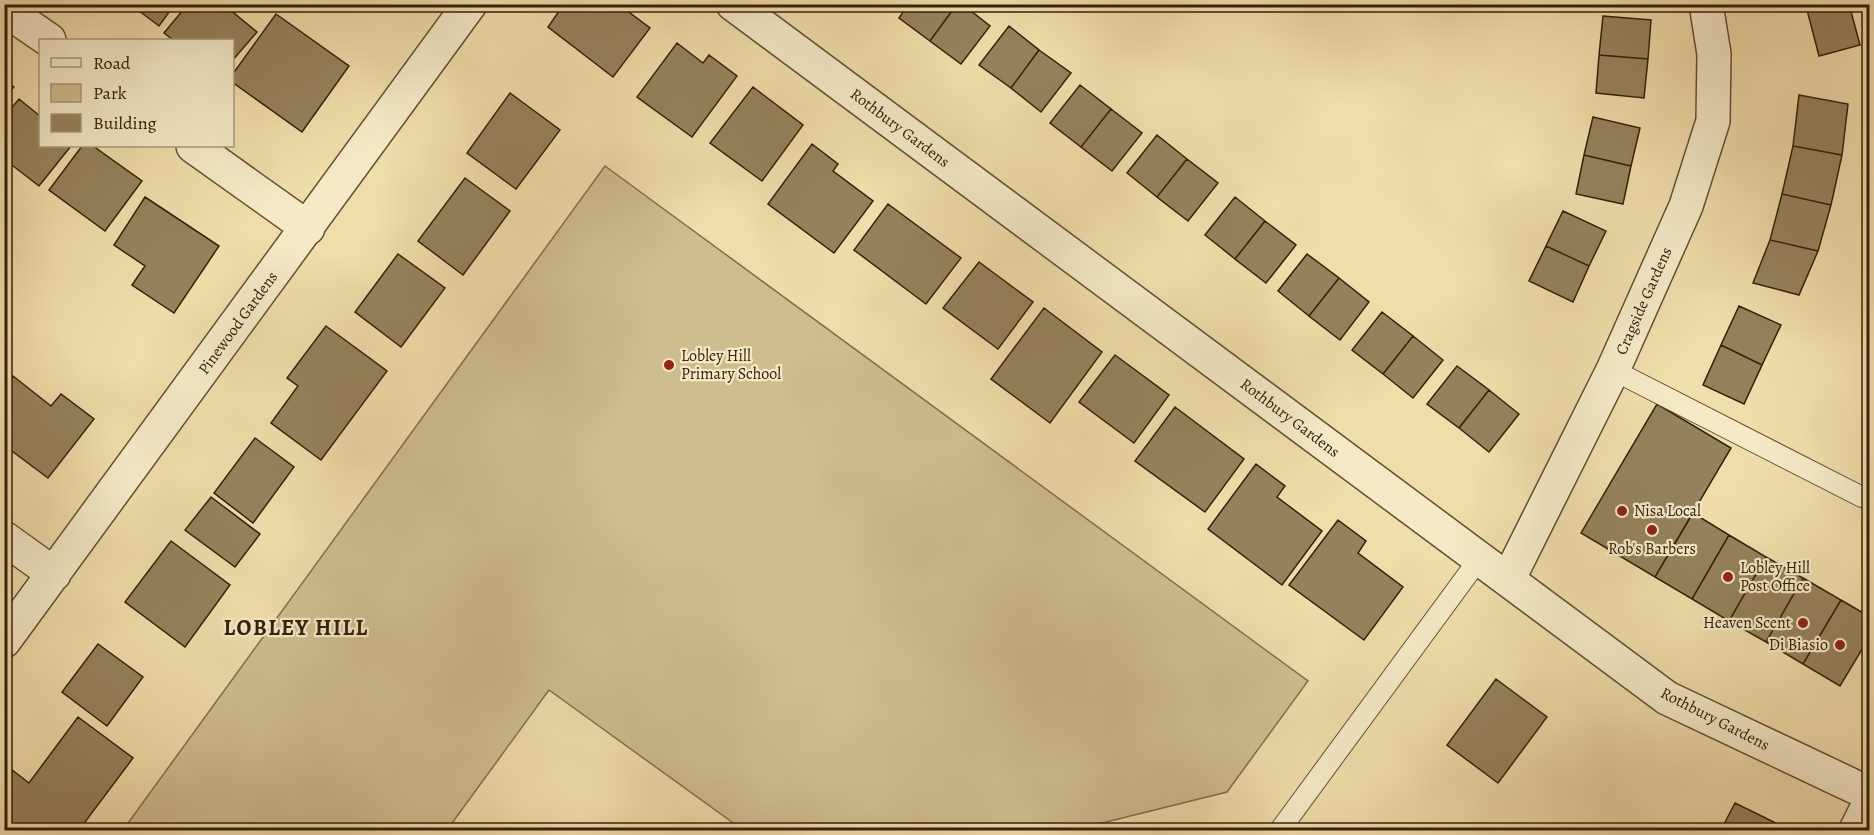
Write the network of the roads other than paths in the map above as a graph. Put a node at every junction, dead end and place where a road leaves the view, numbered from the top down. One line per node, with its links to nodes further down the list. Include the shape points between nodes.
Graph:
1 (470, 4): 7 (street, Pinewood Gardens)
2 (733, 4): 11 (street, Rothbury Gardens)
3 (1706, 4): 8 (street, Cragside Gardens, via 1714,54 1713,121 1686,206)
4 (4, 9): 5 (street)
5 (48, 39)
6 (195, 147): 7 (street)
7 (308, 228): 12 (street, Pinewood Gardens)
8 (1613, 370): 9 (lane); 13 (street, Cragside Gardens)
9 (1862, 497)
10 (4, 538): 12 (street)
11 (1479, 559): 13 (street, Rothbury Gardens); 17 (lane)
12 (54, 574): 14 (street, Pinewood Gardens)
13 (1508, 580): 15 (street, Rothbury Gardens, via 1667,698)
14 (4, 641)
15 (1869, 794)
16 (1869, 802): 18 (street)
17 (1280, 831)
18 (1856, 831)

